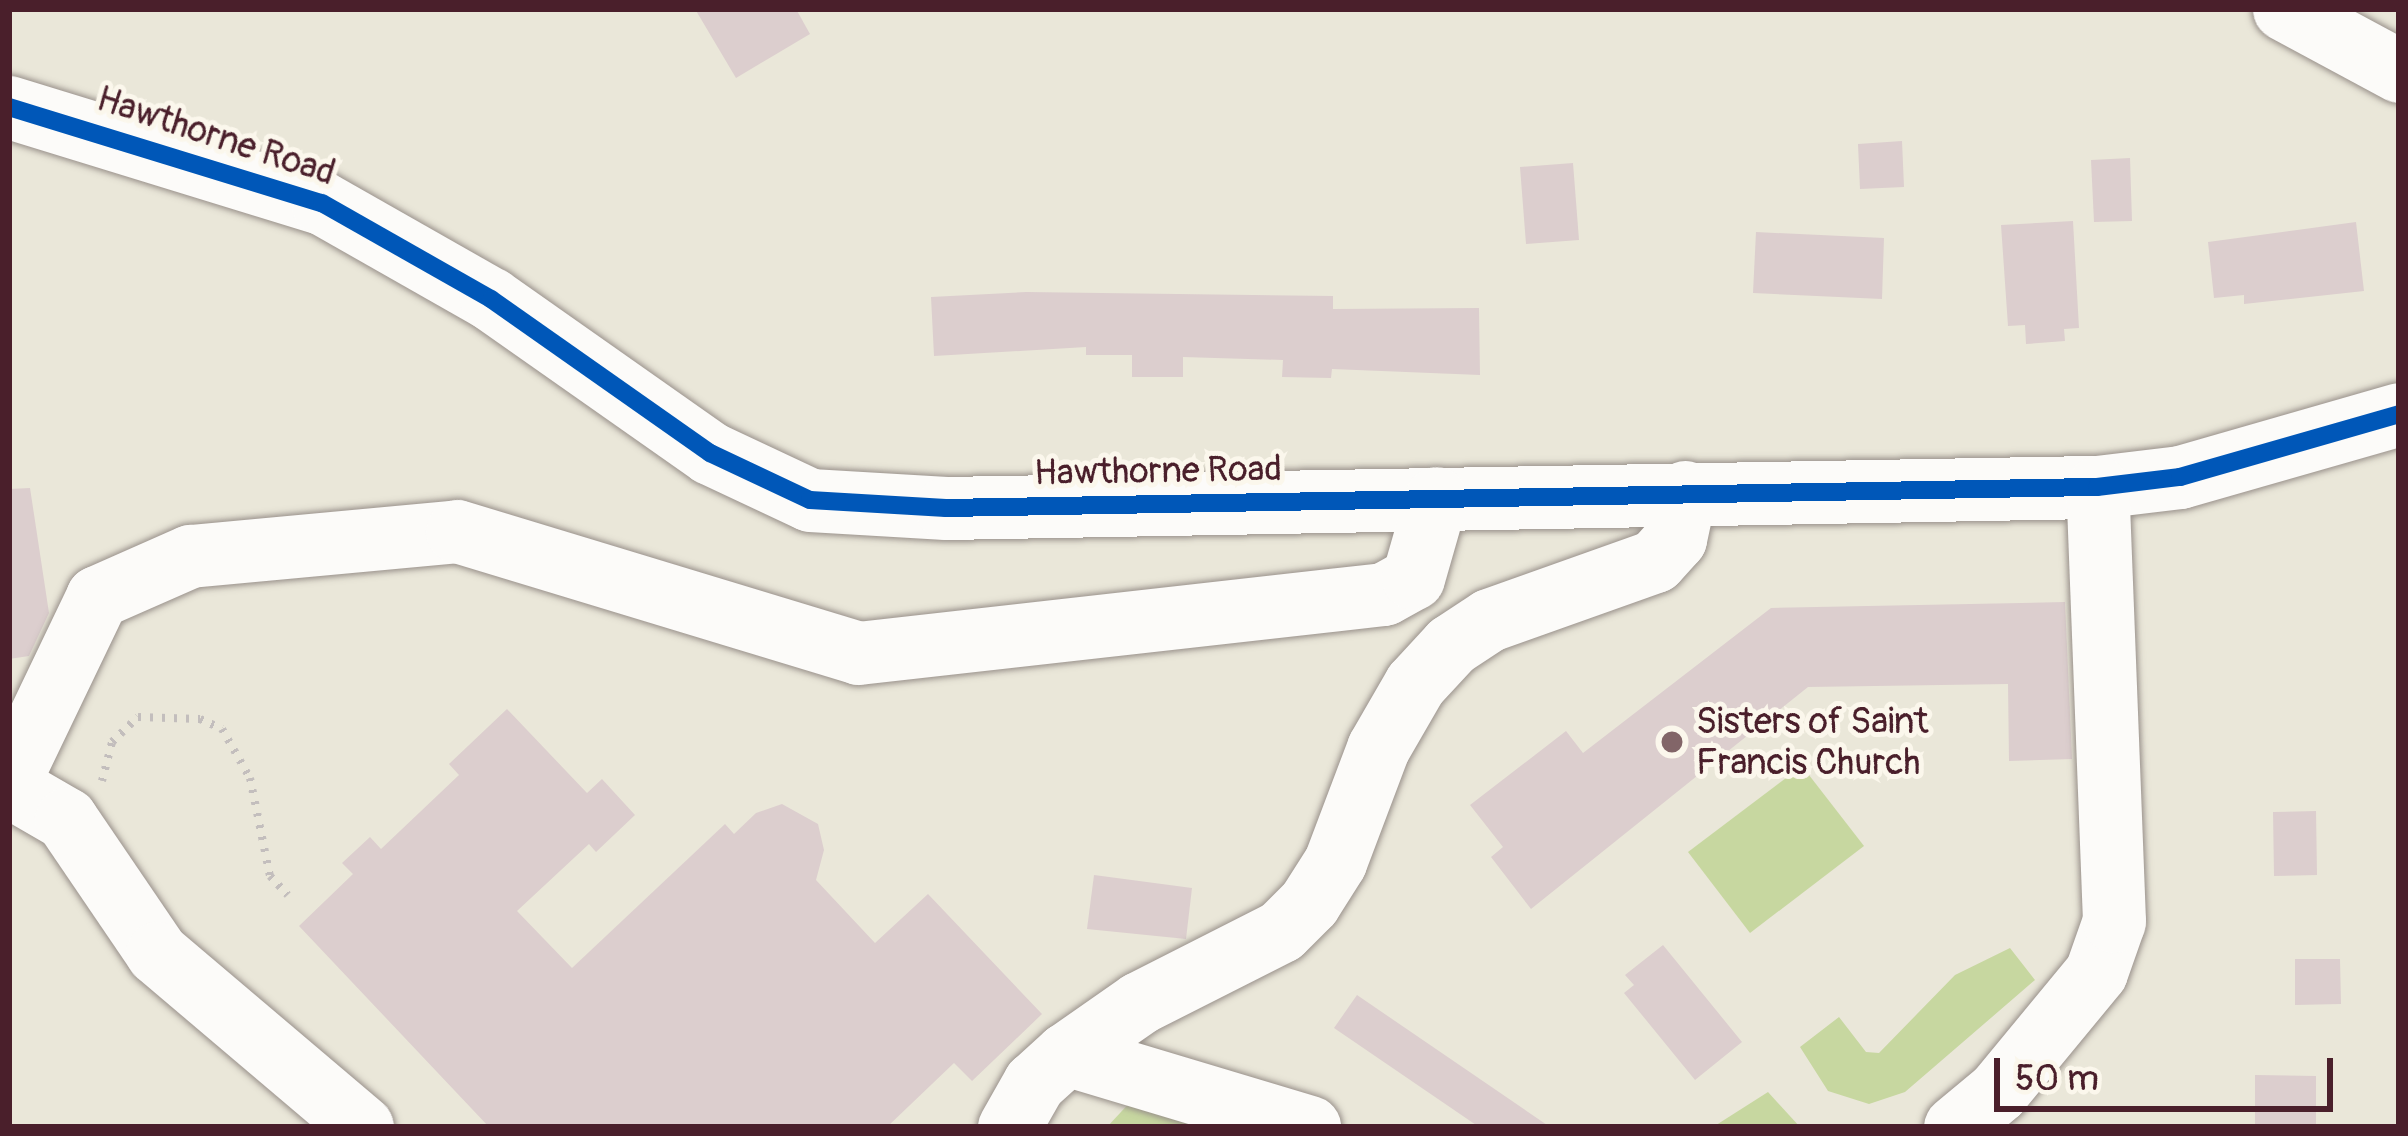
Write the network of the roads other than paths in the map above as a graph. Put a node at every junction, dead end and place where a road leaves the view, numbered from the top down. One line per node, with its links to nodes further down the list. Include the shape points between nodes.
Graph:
1 (2284, 9): 2 (street)
2 (2399, 70)
3 (9, 106): 7 (street, Hawthorne Road, via 322,202 491,299 710,453 810,500 946,508)
4 (2399, 414): 5 (street, Hawthorne Road, via 2180,477)
5 (2097, 487): 6 (street, Hawthorne Road); 13 (street, via 2114,921 2096,972 1998,1091)
6 (1684, 492): 7 (street, Hawthorne Road); 9 (street, via 1675,539 1655,561 1489,620 1414,684 1378,748 1336,862 1281,931 1139,1003)
7 (1436, 498): 8 (street, via 1413,578 1384,594 858,653 458,531 190,556 98,597)
8 (9, 784): 10 (street, via 47,801 157,953)
9 (1066, 1054): 11 (street, via 1034,1083); 12 (street)
10 (362, 1127)
11 (1009, 1127)
12 (1309, 1127)
13 (1955, 1127)

